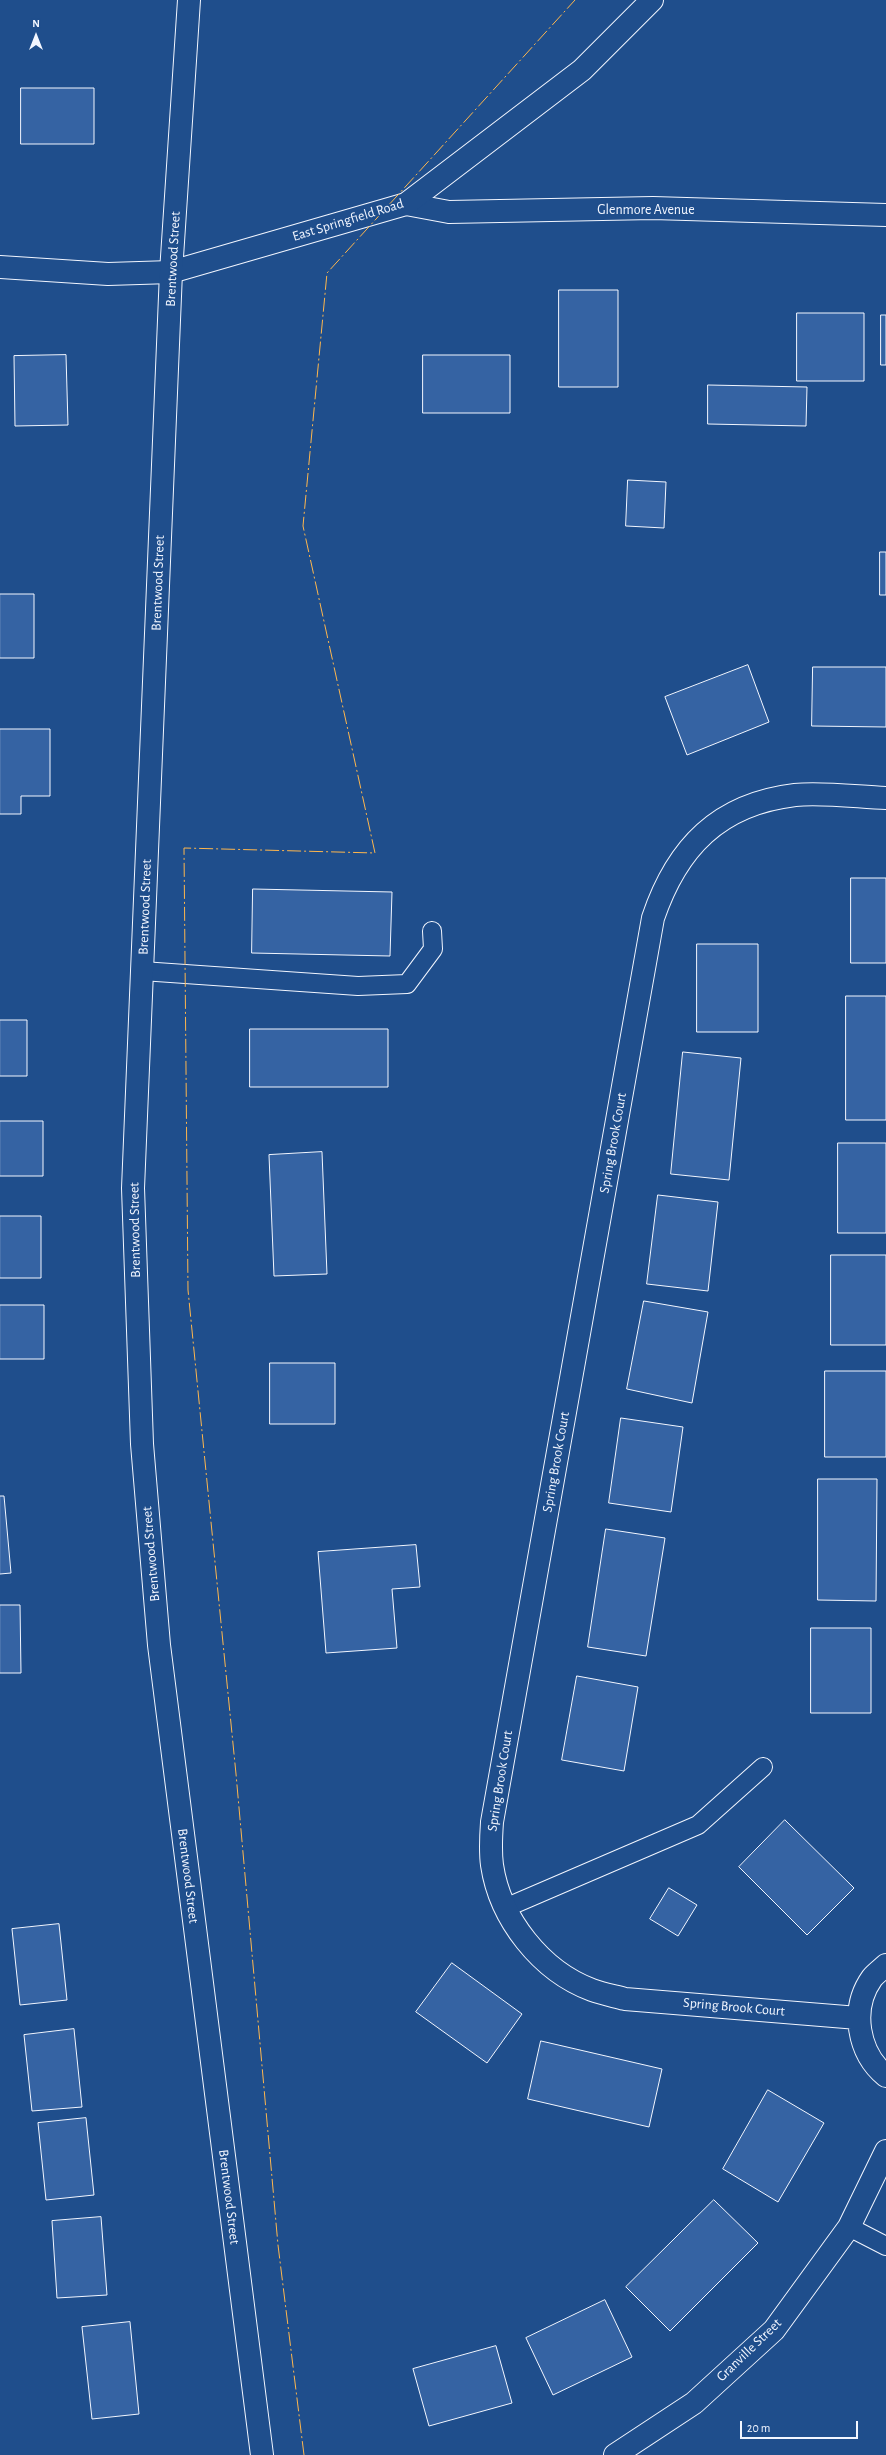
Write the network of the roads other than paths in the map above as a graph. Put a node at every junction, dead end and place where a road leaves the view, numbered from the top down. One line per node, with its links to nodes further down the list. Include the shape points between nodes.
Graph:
1 (189, 0): 6 (street, Brentwood Street)
2 (652, 0): 3 (street, East Springfield Road, via 582,70)
3 (406, 204): 4 (street, Glenmore Avenue, via 449,212 653,208); 6 (street, East Springfield Road)
4 (886, 215)
5 (0, 267): 6 (street, East Springfield Road, via 108,274)
6 (171, 272): 9 (street, Brentwood Street)
7 (886, 798): 11 (street, Spring Brook Court, via 796,794 758,802 726,817 700,836 679,861 663,888 655,910 492,1822 492,1866)
8 (432, 931): 9 (lane, via 433,949 407,984 358,986)
9 (142, 971): 18 (street, Brentwood Street, via 133,1188 142,1452 159,1645)
10 (762, 1767): 11 (lane, via 698,1825)
11 (505, 1908): 13 (street, Spring Brook Court, via 528,1946 561,1974 592,1990 625,1999)
12 (886, 1965): 13 (street, via 872,1978)
13 (858, 2018): 14 (street, via 864,2049 876,2068)
14 (886, 2076)
15 (886, 2151): 16 (street, Granville Street)
16 (849, 2227): 17 (lane); 19 (street, Granville Street, via 774,2330 694,2403)
17 (886, 2246)
18 (262, 2455)
19 (615, 2455)

